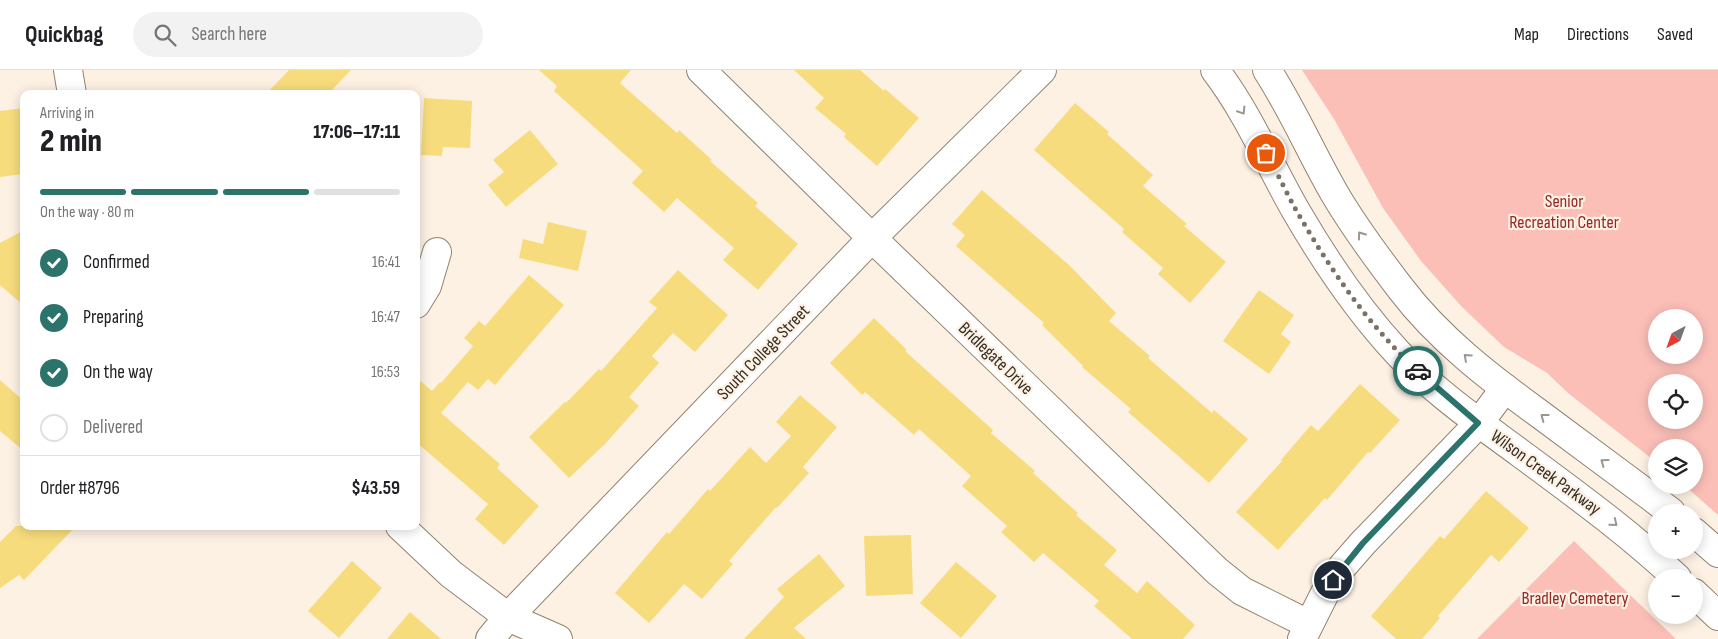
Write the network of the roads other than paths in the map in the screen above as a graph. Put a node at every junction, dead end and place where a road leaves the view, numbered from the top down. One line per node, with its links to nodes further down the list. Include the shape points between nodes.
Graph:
1 (68, 70): 6 (street)
2 (701, 70): 7 (street, Bridlegate Drive)
3 (1042, 70): 7 (street, South College Street)
4 (1215, 70): 11 (street, Wilson Creek Parkway, one-way to 11, via 1252,126 1325,259 1352,298 1399,354)
5 (1267, 70): 10 (street, one-way to 5, via 1450,342 1401,290 1336,196)
6 (71, 90)
7 (872, 238): 19 (street, South College Street); 20 (street, Bridlegate Drive, via 1217,571)
8 (437, 252): 9 (street, via 427,286)
9 (420, 297)
10 (1505, 388): 11 (street); 12 (street, one-way to 10)
11 (1478, 423): 16 (street, Wilson Creek Parkway, one-way to 16, via 1613,522); 20 (street, via 1342,567)
12 (1660, 504)
13 (404, 530): 19 (street, via 451,574)
14 (1703, 540): 15 (street)
15 (1718, 553)
16 (1667, 569)
17 (1703, 602): 18 (street)
18 (1718, 616)
19 (508, 617): 21 (street, South College Street); 22 (street)
20 (1305, 632)
21 (490, 639)
22 (558, 639)

